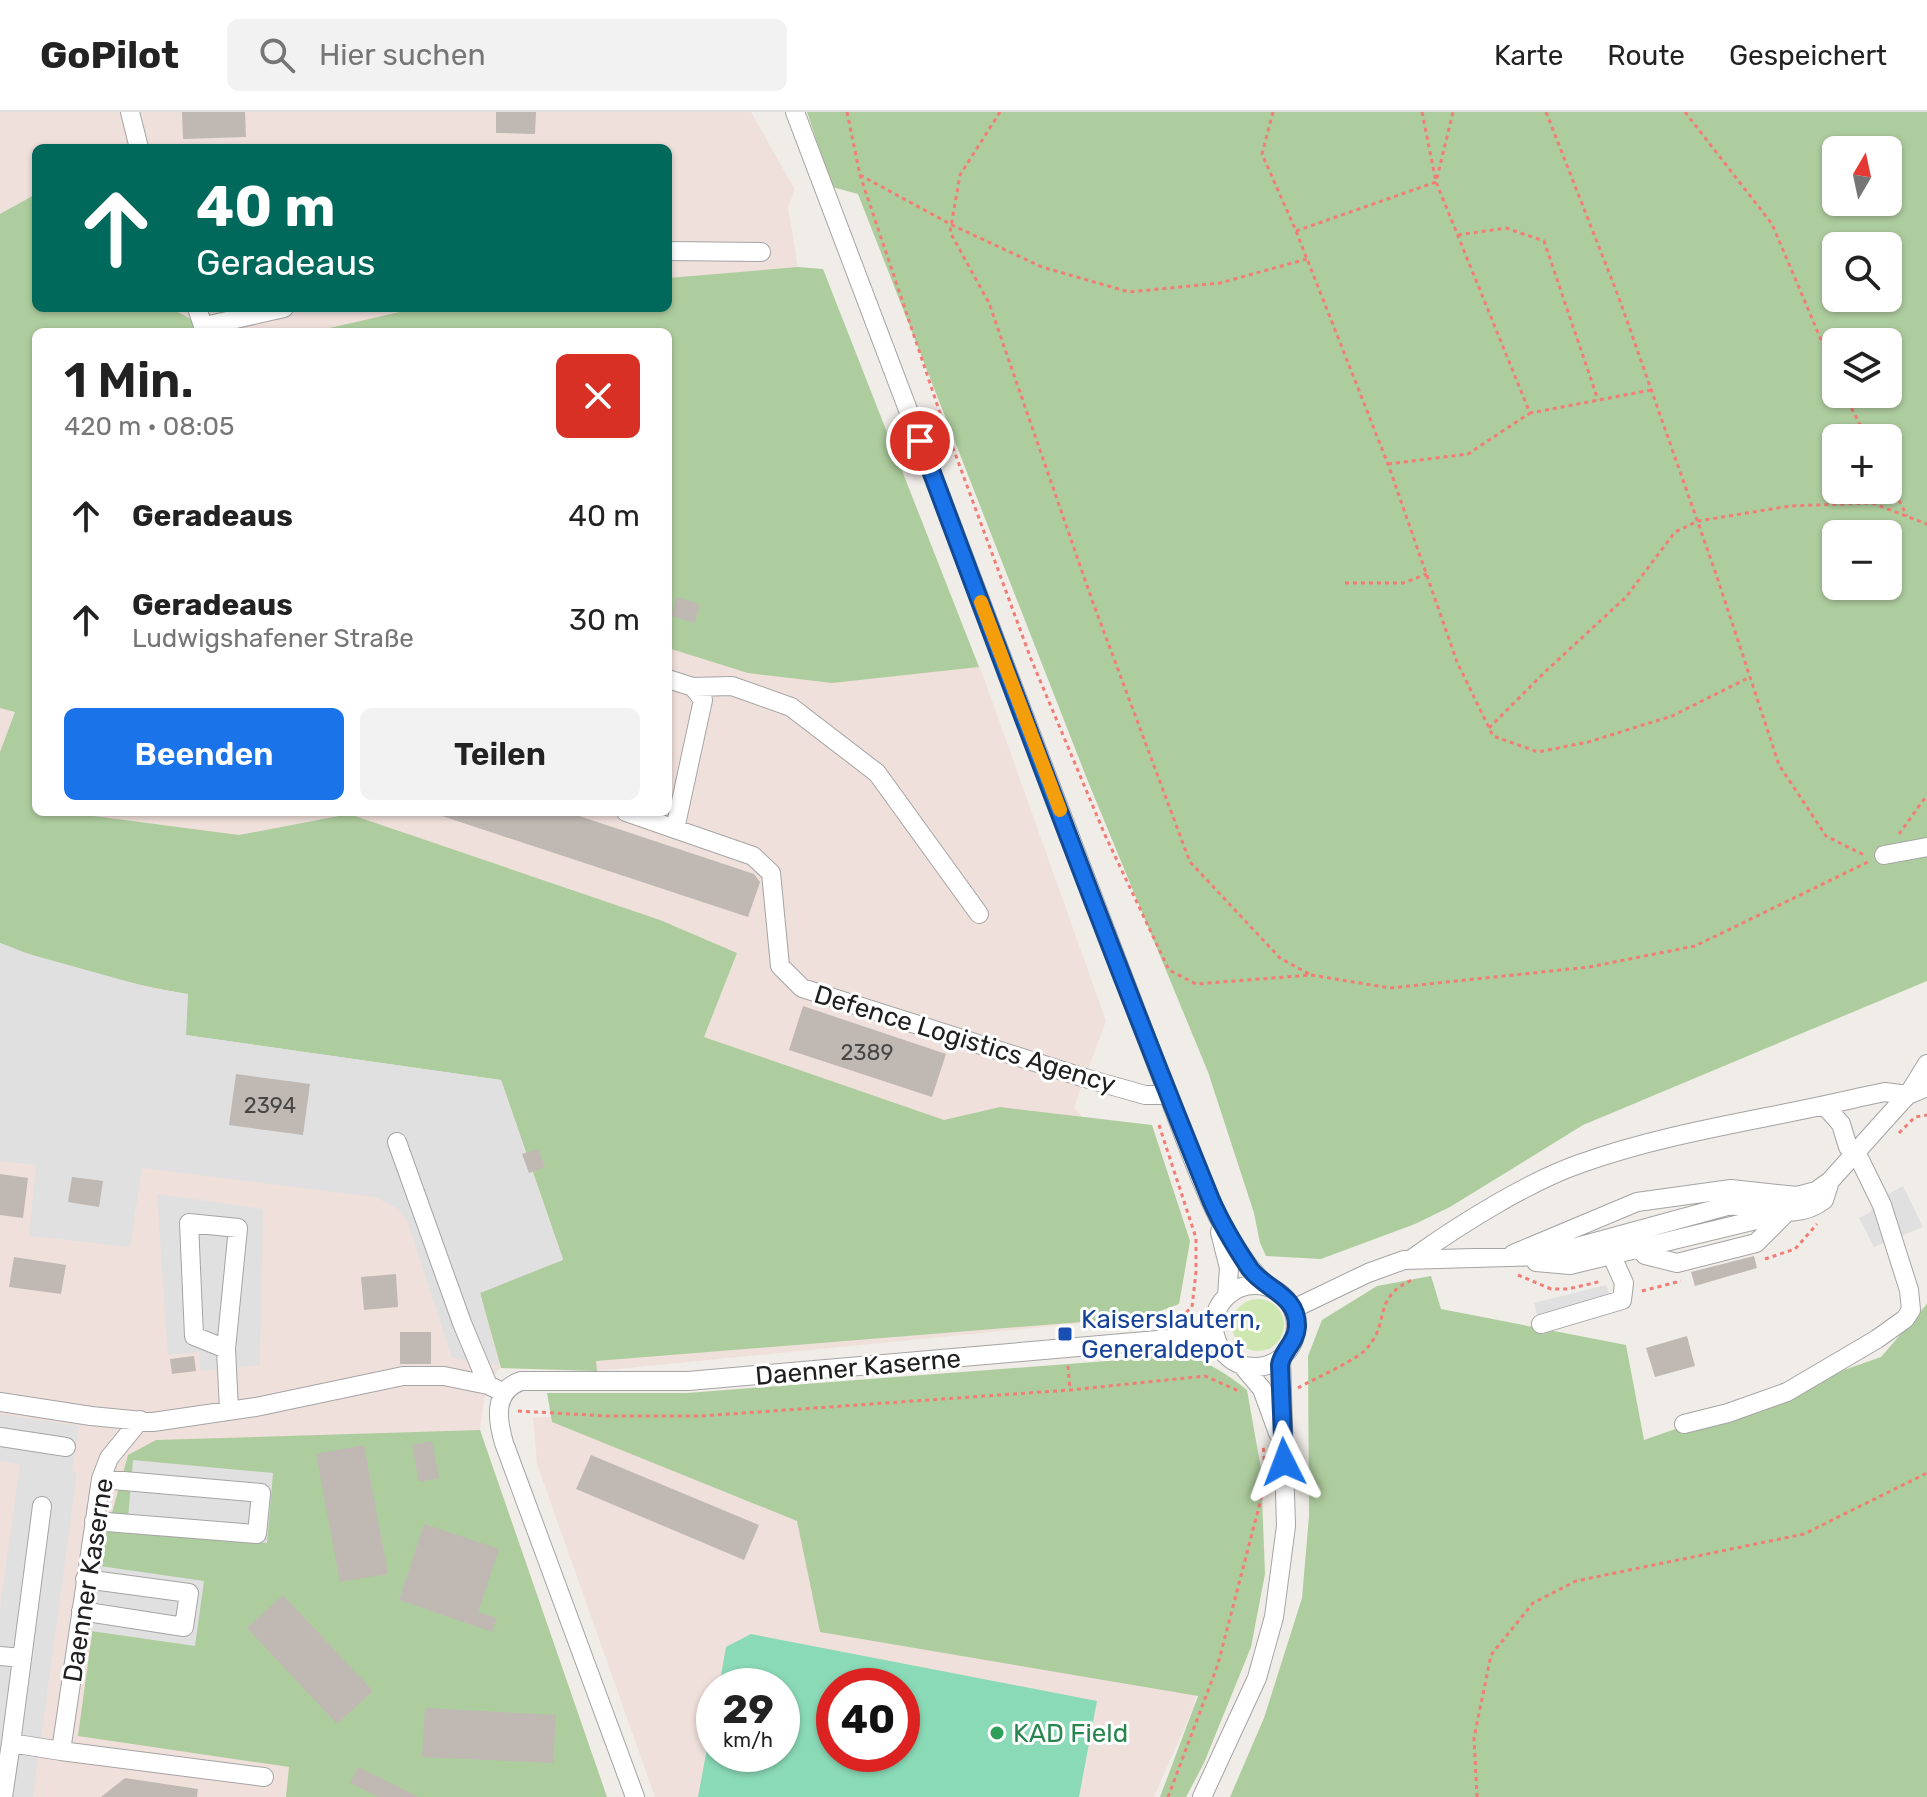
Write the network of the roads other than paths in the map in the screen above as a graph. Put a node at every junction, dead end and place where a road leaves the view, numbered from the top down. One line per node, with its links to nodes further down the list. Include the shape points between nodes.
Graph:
1 (130, 112): 3 (street)
2 (795, 112): 17 (street)
3 (138, 144)
4 (672, 251): 5 (street)
5 (761, 252)
6 (269, 312): 7 (street)
7 (209, 328)
8 (672, 680): 9 (street)
9 (693, 687): 11 (street, via 703,700); 14 (street, via 732,686 791,707 877,773)
10 (638, 816): 11 (street, Defence Logistics Agency)
11 (675, 829): 17 (street, Defence Logistics Agency, via 753,856 771,873 780,966 802,988)
12 (1927, 847): 13 (street)
13 (1884, 855)
14 (979, 914)
15 (1927, 1064): 18 (street)
16 (1927, 1087): 18 (street)
17 (1159, 1095): 24 (street)
18 (1908, 1095): 19 (street, via 1885,1092); 21 (street)
19 (1825, 1106): 21 (street); 28 (street, via 1655,1141 1581,1163 1553,1174)
20 (397, 1142): 39 (street, via 462,1323)
21 (1856, 1152): 22 (street); 43 (street, via 1882,1205 1911,1310 1905,1319 1787,1392)
22 (1830, 1181): 23 (street, via 1797,1196 1731,1189); 25 (street, via 1824,1200)
23 (1662, 1198): 26 (street); 27 (street, via 1615,1209)
24 (1214, 1206): 31 (street); 32 (street, via 1229,1268)
25 (1786, 1213): 26 (street, via 1727,1206); 29 (street); 30 (street, via 1756,1243 1677,1263 1645,1255)
26 (1667, 1224): 27 (street, via 1544,1256)
27 (1511, 1255): 28 (street); 29 (street, via 1550,1265)
28 (1413, 1258): 33 (street)
29 (1587, 1261): 30 (street, via 1600,1267)
30 (1615, 1263): 34 (street, via 1624,1283 1622,1300)
31 (1267, 1286): 32 (street, via 1249,1285); 33 (street)
32 (1227, 1296): 35 (street, via 1216,1313)
33 (1293, 1309): 37 (street, via 1295,1338)
34 (1541, 1324)
35 (1215, 1335): 38 (street, via 1223,1351); 39 (street, Daenner Kaserne, via 688,1381 521,1381)
36 (226, 1349): 36 (street, via 238,1228 189,1223 194,1336); 41 (street)
37 (1281, 1358): 38 (street, via 1259,1367); 45 (street)
38 (1241, 1364): 45 (street, via 1262,1389)
39 (496, 1389): 41 (street, via 444,1376 403,1376); 58 (street, via 504,1443)
40 (0, 1402): 42 (street)
41 (229, 1410): 42 (street)
42 (140, 1420): 47 (street, Daenner Kaserne, via 109,1458)
43 (1684, 1424)
44 (0, 1437): 46 (street)
45 (1282, 1443): 59 (street, via 1286,1526 1274,1617 1257,1678)
46 (66, 1447)
47 (101, 1479): 49 (street, Daenner Kaserne); 49 (street, via 261,1493 257,1534)
48 (42, 1506): 53 (street, Daenner Kaserne)
49 (94, 1521): 50 (street, Daenner Kaserne)
50 (85, 1579): 51 (street, Daenner Kaserne); 51 (street, via 189,1593 184,1627)
51 (81, 1611): 55 (street, Daenner Kaserne)
52 (0, 1656): 53 (street, Daenner Kaserne)
53 (22, 1658): 54 (street, Daenner Kaserne)
54 (11, 1743): 55 (street); 57 (street, Daenner Kaserne)
55 (61, 1751): 56 (street)
56 (264, 1777)
57 (3, 1797)
58 (635, 1797)
59 (1202, 1797)

